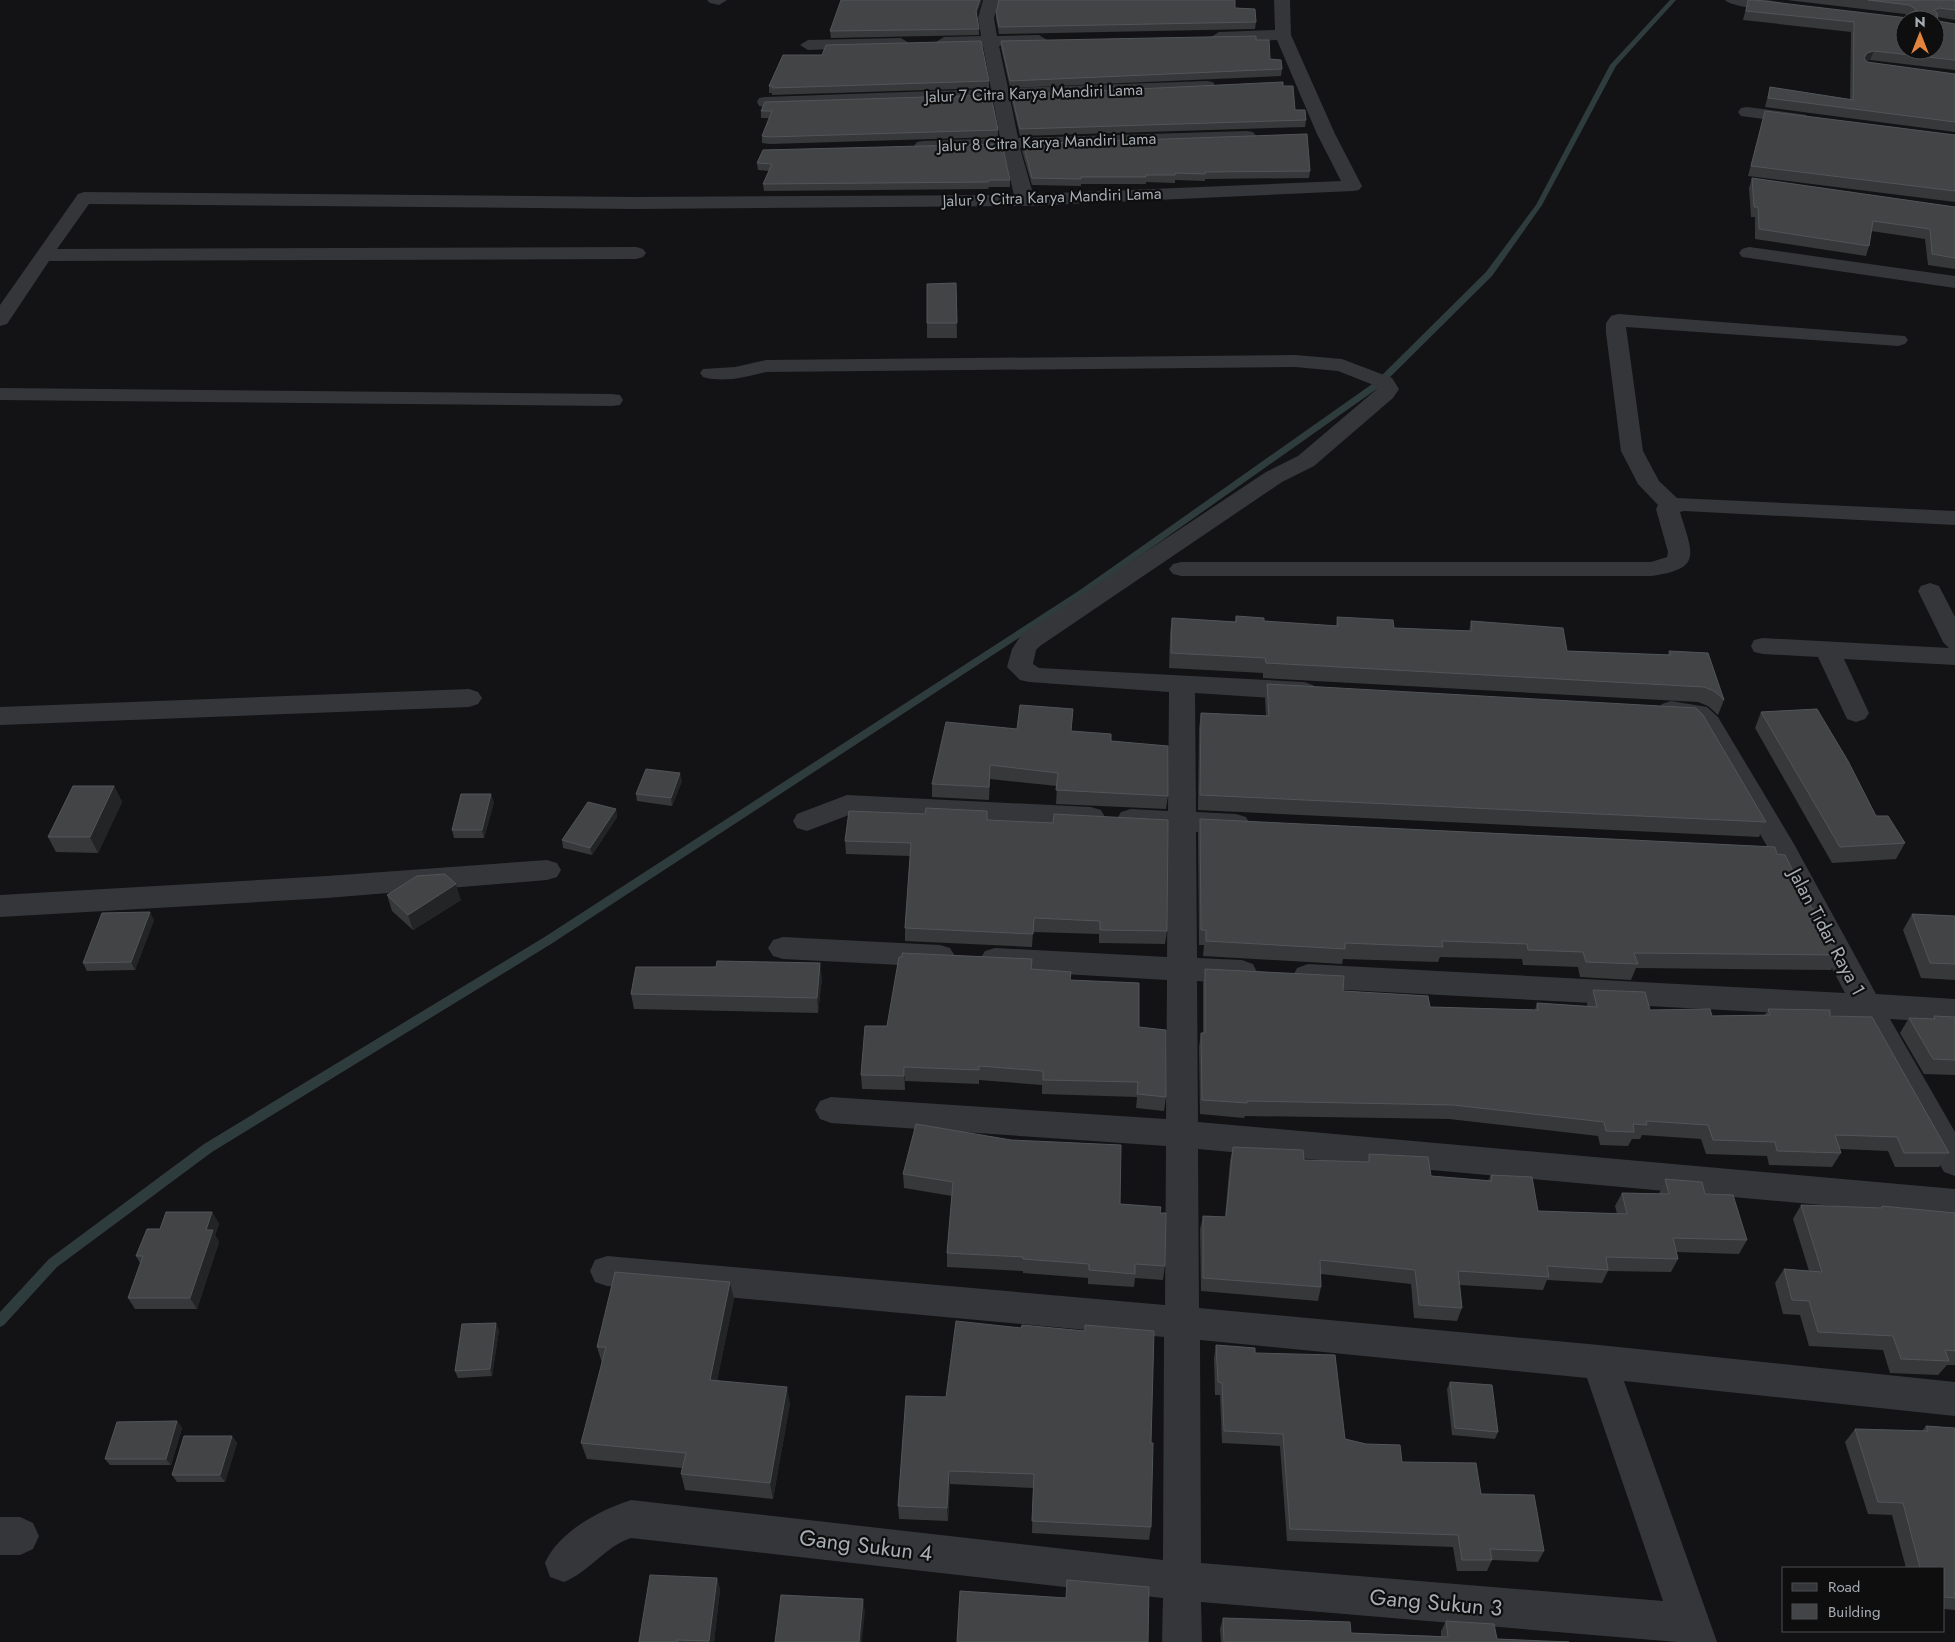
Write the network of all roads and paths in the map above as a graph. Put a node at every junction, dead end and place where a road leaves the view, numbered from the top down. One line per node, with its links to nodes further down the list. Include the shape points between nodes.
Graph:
1 (715, 0): 2 (street)
2 (719, 0)
3 (991, 0): 10 (street, via 986,18)
4 (1282, 0): 7 (street)
5 (1733, 0): 6 (street)
6 (1800, 9)
7 (1283, 35): 8 (street); 15 (street)
8 (1205, 37)
9 (1058, 40): 10 (street)
10 (990, 42): 12 (street); 17 (street)
11 (913, 43): 13 (street)
12 (932, 43)
13 (808, 45)
14 (1284, 82): 15 (street)
15 (1304, 82): 21 (street)
16 (1226, 85): 17 (street, Jalur 7 Citra Karya Mandiri Lama)
17 (1001, 95): 18 (street, Jalur 7 Citra Karya Mandiri Lama); 24 (street)
18 (765, 102)
19 (1747, 112): 20 (street)
20 (1816, 121)
21 (1326, 134): 22 (street); 26 (street, Jalur 9 Citra Karya Mandiri Lama, via 1353,186)
22 (1306, 135)
23 (1267, 136): 24 (street, Jalur 8 Citra Karya Mandiri Lama)
24 (1010, 143): 25 (street, Jalur 8 Citra Karya Mandiri Lama); 26 (street)
25 (904, 147)
26 (1024, 200): 29 (street, Jalur 9 Citra Karya Mandiri Lama, via 625,203 84,198)
27 (636, 253): 29 (street)
28 (1749, 253): 30 (street)
29 (43, 255): 31 (street)
30 (1955, 282)
31 (0, 320)
32 (1898, 340): 36 (street, via 1618,320 1616,333 1632,451 1649,484)
33 (710, 373): 44 (street, via 735,373 766,366 1295,360 1329,363 1385,382 1388,389 1385,393 1306,461 1274,477 1031,640 1024,649 1020,667 1039,676)
34 (0, 394): 35 (street)
35 (612, 400)
36 (1672, 506): 37 (street, via 1698,504); 38 (street, via 1667,509 1680,552 1677,561 1651,569)
37 (1955, 518)
38 (1182, 569)
39 (1930, 591): 40 (street)
40 (1955, 642)
41 (1763, 646): 42 (street)
42 (1827, 650): 43 (street); 48 (street)
43 (1955, 657)
44 (1182, 684): 45 (street); 51 (street)
45 (1332, 692)
46 (469, 698): 49 (street)
47 (1650, 708): 54 (street, Jalan Tidar Raya 1, via 1690,710 1704,717)
48 (1856, 713)
49 (0, 716)
50 (807, 821): 51 (street, via 848,805)
51 (1182, 821): 52 (street); 58 (street)
52 (1261, 825)
53 (1754, 849): 54 (street)
54 (1784, 851): 59 (street, Jalan Tidar Raya 1)
55 (547, 870): 56 (street, via 327,887)
56 (0, 906)
57 (783, 948): 58 (street)
58 (1182, 970): 59 (street, via 1636,992); 62 (street)
59 (1868, 1008): 60 (street); 63 (street, Jalan Tidar Raya 1)
60 (1955, 1011)
61 (831, 1110): 62 (street)
62 (1182, 1134): 64 (street); 66 (street)
63 (1955, 1162)
64 (1955, 1203)
65 (607, 1271): 66 (street)
66 (1182, 1322): 67 (street); 70 (street)
67 (1599, 1361): 68 (street); 71 (street)
68 (1955, 1400)
69 (564, 1563): 70 (street, Gang Sukun 4, via 610,1526 631,1519)
70 (1182, 1581): 71 (street, Gang Sukun 3); 72 (street)
71 (1694, 1632)
72 (1182, 1642)

